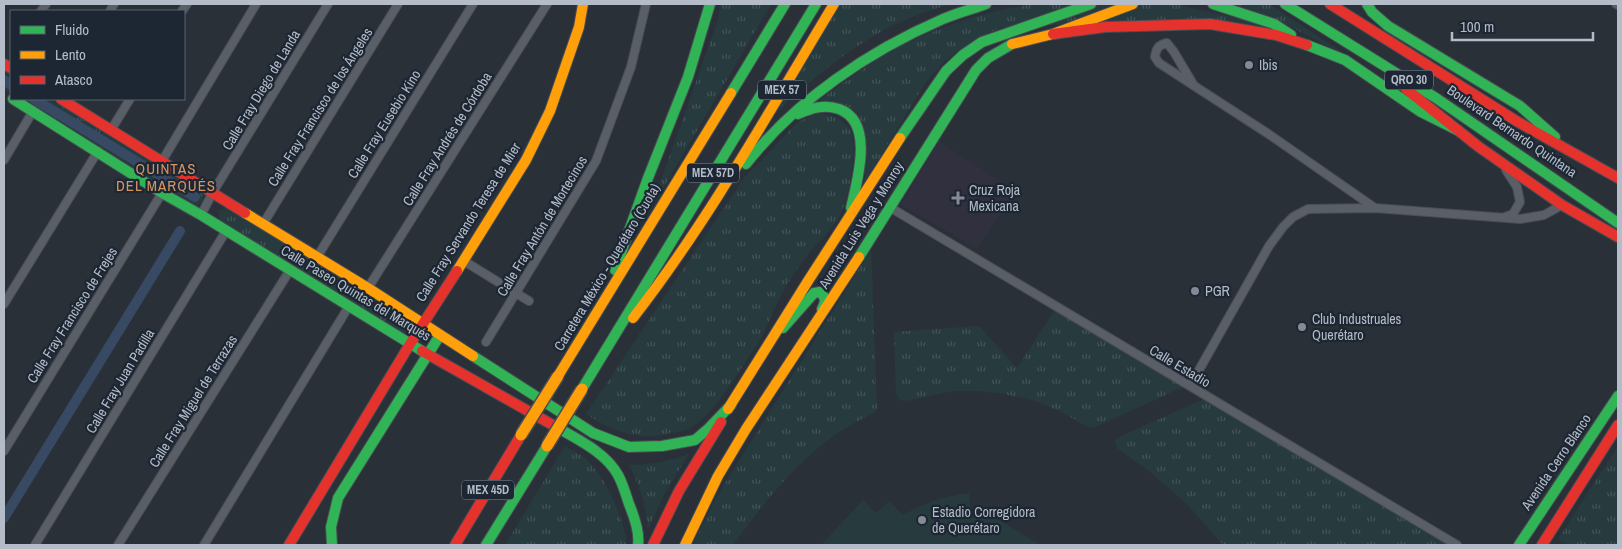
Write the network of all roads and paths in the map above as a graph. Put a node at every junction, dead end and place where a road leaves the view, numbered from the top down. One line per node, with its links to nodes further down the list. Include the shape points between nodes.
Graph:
1 (256, 4): 35 (street)
2 (328, 4): 39 (street, Calle Fray Diego de Landa)
3 (398, 4): 48 (street, Calle Fray Francisco de los Ángeles)
4 (473, 4): 51 (street, Calle Fray Eusebio Kino)
5 (547, 4): 54 (street, Calle Fray Andrés de Córdoba)
6 (583, 4): 52 (main road, Calle Fray Servando Teresa de Mier, via 579,26 550,111 526,160)
7 (646, 4): 55 (street, Calle Fray Antón de Mortecinos, via 630,67 596,161)
8 (710, 4): 56 (main road, via 685,85)
9 (785, 4): 56 (main road, Carretera México - Querétaro (Cuota) / MEX 45D)
10 (816, 4): 64 (main road, MEX 57D)
11 (834, 4): 37 (main road, MEX 57)
12 (986, 4): 29 (main road, via 944,18 858,64 817,93)
13 (1091, 4): 44 (main road, Avenida Luis Vega y Monroy, via 1003,33 963,55 946,71)
14 (1133, 4): 21 (main road, Avenida Luis Vega y Monroy)
15 (1213, 4): 23 (main road, via 1274,24)
16 (1285, 4): 22 (main road, Boulevard Bernardo Quintana / QRO 30)
17 (1330, 4): 20 (main road, Boulevard Bernardo Quintana / QRO 30)
18 (1344, 4): 20 (main road)
19 (1366, 4): 32 (main road, via 1388,26 1520,106)
20 (1369, 28): 32 (main road, Boulevard Bernardo Quintana / QRO 30)
21 (1054, 34): 23 (main road, via 1105,27 1210,24 1276,35); 42 (main road, Avenida Luis Vega y Monroy, via 1012,44 988,58 976,70)
22 (1345, 40): 31 (main road); 47 (main road, Boulevard Bernardo Quintana / QRO 30)
23 (1306, 44): 31 (main road, via 1346,60 1422,112)
24 (1193, 84): 24 (street, via 1167,43 1161,44 1154,58); 43 (street)
25 (15, 100): 28 (main road, Calle Paseo Quintas del Marqués)
26 (63, 100): 30 (main road, Calle Paseo Quintas del Marqués)
27 (129, 100): 30 (street)
28 (33, 111): 33 (main road, Calle Paseo Quintas del Marqués); 34 (street)
29 (792, 116): 37 (main road, via 763,142 748,163); 44 (main road, via 816,106 832,107 852,117 858,126 857,178)
30 (111, 130): 35 (main road, Calle Paseo Quintas del Marqués)
31 (1457, 130): 36 (main road)
32 (1568, 150): 38 (main road, Boulevard Bernardo Quintana / QRO 30)
33 (98, 152): 40 (main road, Calle Paseo Quintas del Marqués); 58 (street)
34 (4, 160)
35 (162, 161): 39 (main road, Calle Paseo Quintas del Marqués)
36 (1502, 161): 41 (main road); 46 (street, via 1517,187 1520,202 1513,214)
37 (730, 177): 64 (main road, MEX 57, via 658,286)
38 (1618, 178)
39 (213, 192): 45 (street, Calle Fray Diego de Landa); 48 (main road, Calle Paseo Quintas del Marqués)
40 (162, 193): 45 (main road, Calle Paseo Quintas del Marqués); 72 (street, Calle Fray Francisco de Frejes)
41 (1562, 205): 46 (street, via 1544,215 1520,219); 50 (main road)
42 (891, 208): 61 (main road, Avenida Luis Vega y Monroy); 68 (street, Calle Estadio)
43 (1375, 208): 46 (street); 68 (street, via 1308,209 1293,217 1269,246)
44 (850, 214): 66 (main road, Avenida Luis Vega y Monroy)
45 (201, 215): 49 (main road, Calle Paseo Quintas del Marqués)
46 (1499, 217)
47 (1618, 223)
48 (263, 224): 51 (main road, Calle Paseo Quintas del Marqués)
49 (226, 231): 53 (main road, Calle Paseo Quintas del Marqués); 74 (street, Calle Fray Juan Padilla)
50 (1618, 236)
51 (317, 257): 54 (main road, Calle Paseo Quintas del Marqués)
52 (464, 261): 55 (street); 60 (main road, Calle Fray Servando Teresa de Mier)
53 (290, 270): 59 (main road, Calle Paseo Quintas del Marqués); 75 (street, Calle Fray Miguel de Terrazas)
54 (368, 288): 60 (main road, Calle Paseo Quintas del Marqués)
55 (516, 295): 57 (street); 63 (street, Calle Fray Antón de Mortecinos)
56 (605, 299): 79 (main road, Carretera México - Querétaro (Cuota) / MEX 45D, bridge)
57 (529, 302)
58 (4, 304)
59 (349, 306): 65 (main road, Calle Paseo Quintas del Marqués); 76 (street)
60 (423, 324): 62 (main road, Calle Paseo Quintas del Marqués); 65 (main road, Calle Fray Servando Teresa de Mier)
61 (814, 326): 66 (main road, via 825,304 824,296 817,292 811,294); 84 (main road, Avenida Luis Vega y Monroy, via 718,476)
62 (440, 335): 67 (main road); 70 (main road, Calle Paseo Quintas del Marqués, via 593,433 631,448 695,440)
63 (486, 342)
64 (610, 343): 73 (main road, MEX 45D, bridge)
65 (410, 344): 67 (main road, Calle Paseo Quintas del Marqués); 77 (main road, Calle Fray Servando Teresa de Mier)
66 (765, 347): 70 (main road, Avenida Luis Vega y Monroy)
67 (427, 354): 78 (main road, via 338,498 331,518); 82 (main road, Calle Paseo Quintas del Marqués, via 589,446 607,462 618,475 628,498)
68 (1190, 386): 85 (street, Calle Estadio)
69 (1618, 396): 86 (main road, Avenida Cerro Blanco)
70 (731, 405): 83 (main road, Avenida Luis Vega y Monroy, via 678,491)
71 (1618, 425): 87 (main road)
72 (4, 451)
73 (520, 490): 80 (main road, MEX 45D); 81 (main road)
74 (35, 545)
75 (118, 545)
76 (204, 545)
77 (289, 545)
78 (332, 545)
79 (455, 545)
80 (486, 545)
81 (492, 545)
82 (638, 545)
83 (654, 545)
84 (685, 545)
85 (1457, 545)
86 (1519, 545)
87 (1542, 545)

